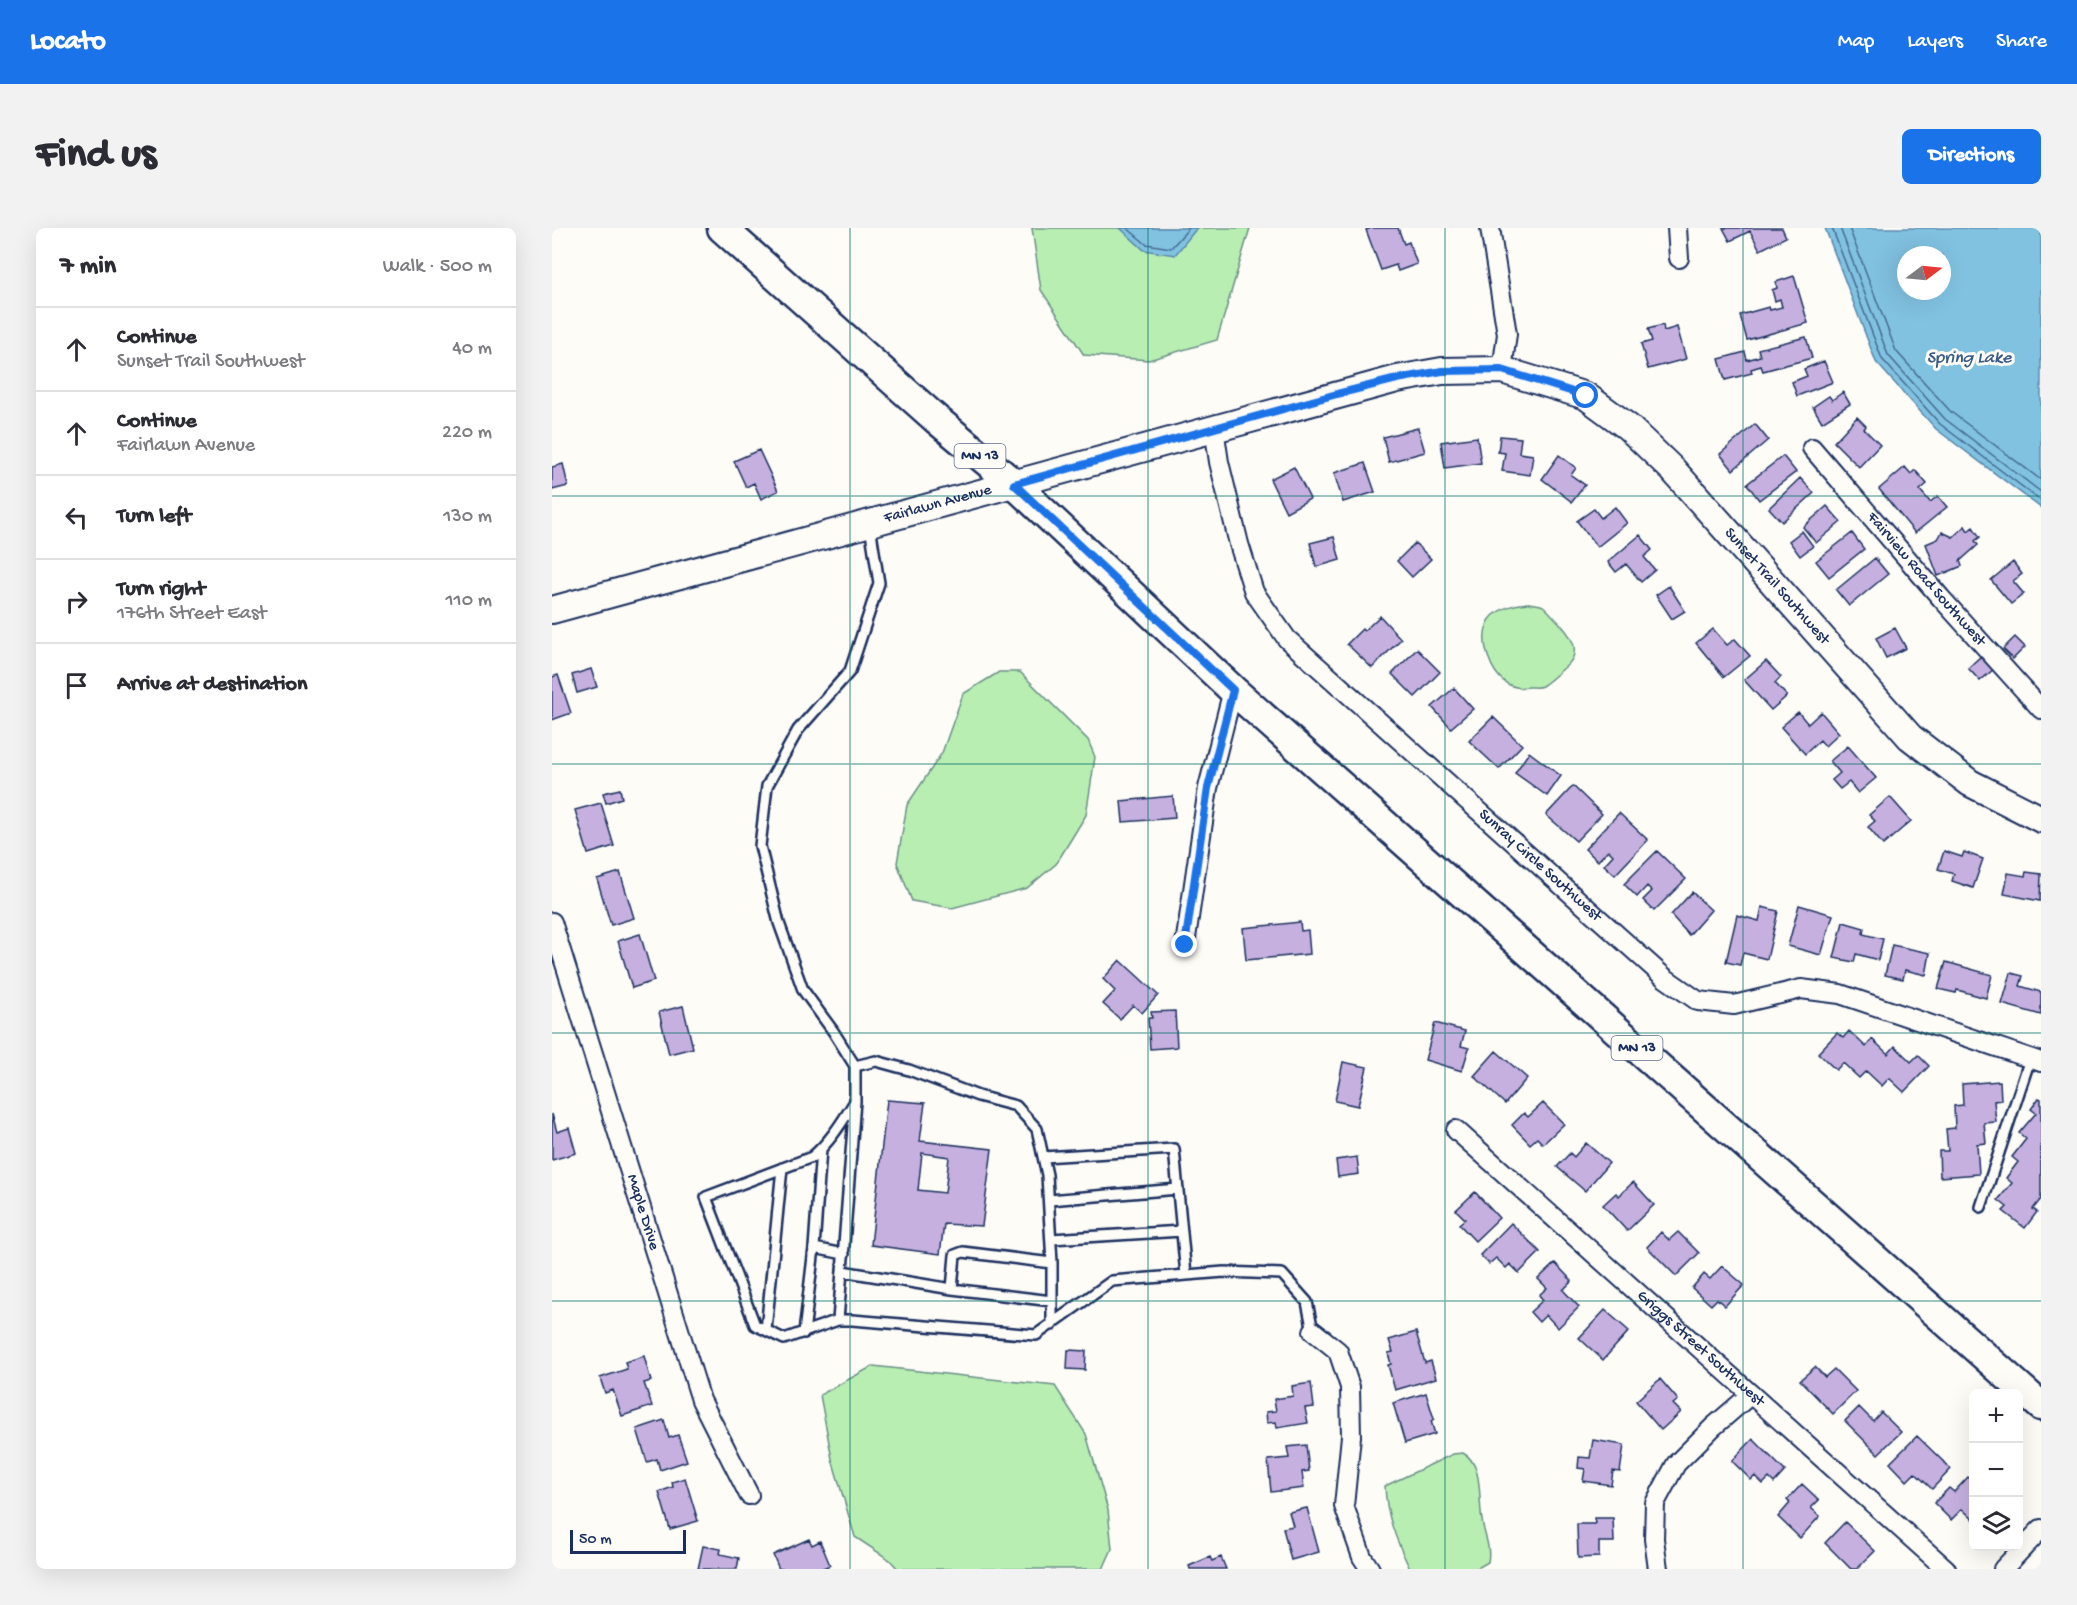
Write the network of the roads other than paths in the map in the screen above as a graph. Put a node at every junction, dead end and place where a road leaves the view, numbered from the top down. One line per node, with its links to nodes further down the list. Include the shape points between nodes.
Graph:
1 (722, 228): 8 (main road, MN 13)
2 (1490, 228): 5 (street, via 1508,333)
3 (1677, 228): 4 (street)
4 (1679, 258)
5 (1502, 370): 6 (street, Fairlawn Avenue, via 1442,371 1397,379); 13 (street, Sunset Trail Southwest, via 1586,396 1628,427 1673,470 1910,737 1970,783)
6 (1214, 428): 8 (street, Fairlawn Avenue); 16 (street, Sunray Circle Southwest, via 1239,544 1254,592 1287,639 1665,978 1698,1001 1734,1005 1801,989 1840,994)
7 (1812, 448): 12 (street, Fairview Road Southwest)
8 (1014, 484): 9 (street, Fairlawn Avenue); 11 (main road, MN 13)
9 (870, 524): 10 (street, Fairlawn Avenue); 17 (lane, via 879,583 850,670 798,730 767,786 760,846 778,923 803,990)
10 (552, 609)
11 (1233, 690): 15 (street, via 1208,788); 41 (main road, MN 13)
12 (2041, 709)
13 (2041, 819)
14 (552, 922): 42 (street, Maple Drive, via 701,1400)
15 (1185, 945)
16 (2035, 1060): 25 (lane)
17 (855, 1066): 18 (lane); 21 (lane, via 876,1061 1016,1106 1037,1129)
18 (855, 1101): 20 (lane); 29 (lane)
19 (1456, 1130): 40 (street, Griggs Street Southwest)
20 (821, 1149): 22 (lane, via 812,1157); 28 (lane)
21 (1043, 1157): 23 (lane, via 1174,1149); 24 (lane)
22 (782, 1168): 37 (lane); 37 (lane, via 706,1197 755,1325)
23 (1178, 1189): 24 (lane); 26 (lane)
24 (1049, 1200): 27 (lane)
25 (1981, 1207)
26 (1182, 1231): 27 (lane); 32 (lane)
27 (1051, 1239): 30 (lane)
28 (814, 1248): 29 (lane); 39 (lane)
29 (844, 1254): 31 (lane)
30 (1052, 1263): 33 (lane, via 963,1252 955,1255); 34 (lane)
31 (842, 1271): 33 (lane); 35 (lane)
32 (1186, 1275): 36 (lane, via 1112,1281); 38 (lane, via 1282,1274 1307,1302)
33 (952, 1289): 34 (lane)
34 (1052, 1301): 36 (lane)
35 (838, 1320): 36 (lane, via 1036,1335); 39 (lane)
36 (1052, 1325)
37 (766, 1330): 39 (lane, via 784,1339)
38 (1313, 1331): 44 (street, via 1338,1351 1350,1387 1351,1436 1344,1506)
39 (804, 1333)
40 (1750, 1395): 45 (street, via 1677,1464 1655,1503); 46 (street, Griggs Street Southwest)
41 (2041, 1406)
42 (749, 1495)
43 (2041, 1529): 47 (street)
44 (1370, 1569)
45 (1658, 1569)
46 (1946, 1569)
47 (2003, 1569)

